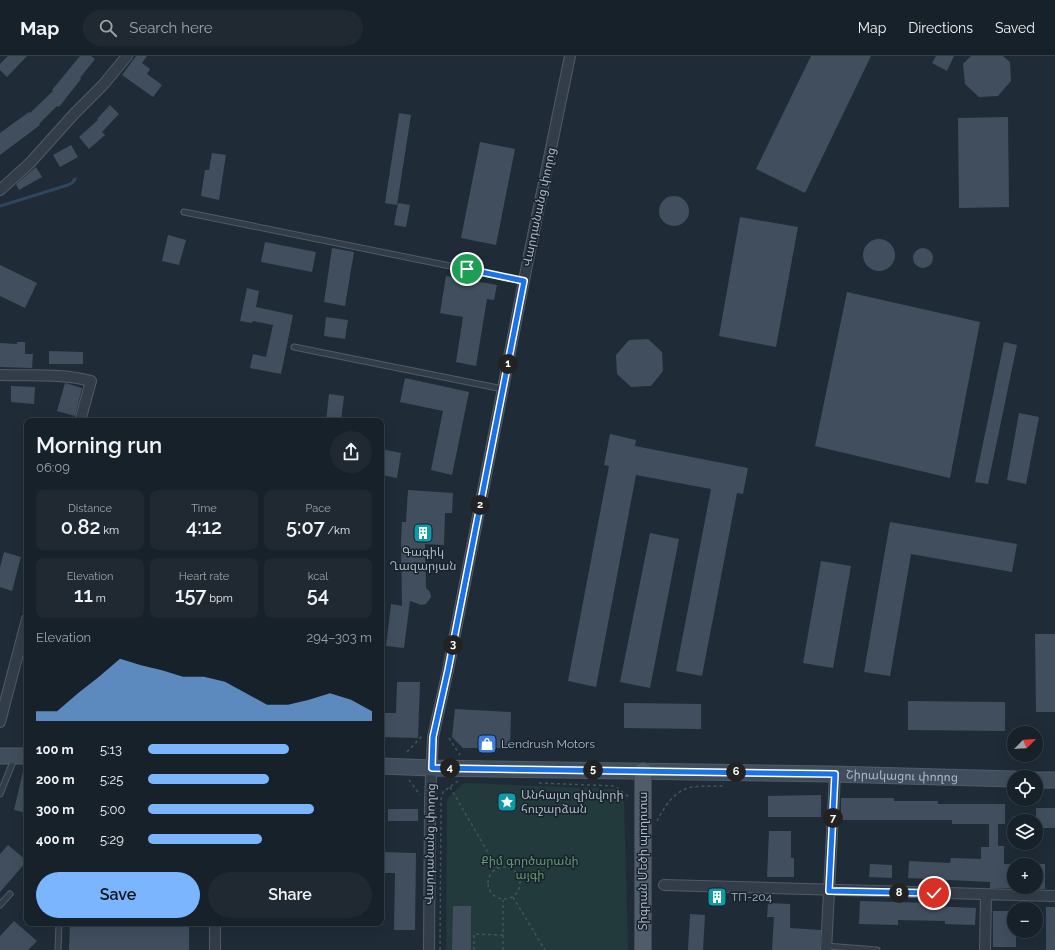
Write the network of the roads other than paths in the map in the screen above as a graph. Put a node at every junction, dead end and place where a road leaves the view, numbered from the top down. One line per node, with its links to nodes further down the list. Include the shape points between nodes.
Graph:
1 (127, 56): 3 (street, via 30,163)
2 (570, 56): 5 (street, Վարդանանց փողոց)
3 (0, 190)
4 (184, 212): 5 (lane)
5 (524, 281): 8 (street, Վարդանանց փողոց)
6 (294, 348): 8 (lane)
7 (0, 375): 9 (street, via 80,378 91,382)
8 (503, 389): 15 (street, Վարդանանց փողոց, via 433,737)
9 (81, 418)
10 (24, 630): 11 (street)
11 (1, 717)
12 (0, 756): 13 (main road)
13 (21, 756): 21 (lane)
14 (384, 766): 15 (main road, Շիրակացու փողոց)
15 (432, 768): 16 (main road, Շիրակացու փողոց); 33 (street, Վարդանանց փողոց)
16 (643, 771): 17 (main road, Շիրակացու փողոց); 34 (main road, Տիգրան Մեծի պողոտա)
17 (835, 774): 18 (main road, Շիրակացու փողոց); 23 (street)
18 (1007, 779)
19 (1043, 780): 20 (main road)
20 (1055, 780)
21 (0, 794)
22 (664, 886): 23 (street)
23 (829, 891): 25 (street); 30 (street)
24 (10, 894): 27 (lane)
25 (986, 895): 26 (street); 36 (street)
26 (1055, 896)
27 (0, 905)
28 (59, 926): 31 (lane)
29 (215, 926): 32 (street)
30 (826, 948): 35 (lane)
31 (58, 950)
32 (215, 950)
33 (428, 950)
34 (643, 950)
35 (876, 950)
36 (985, 950)

